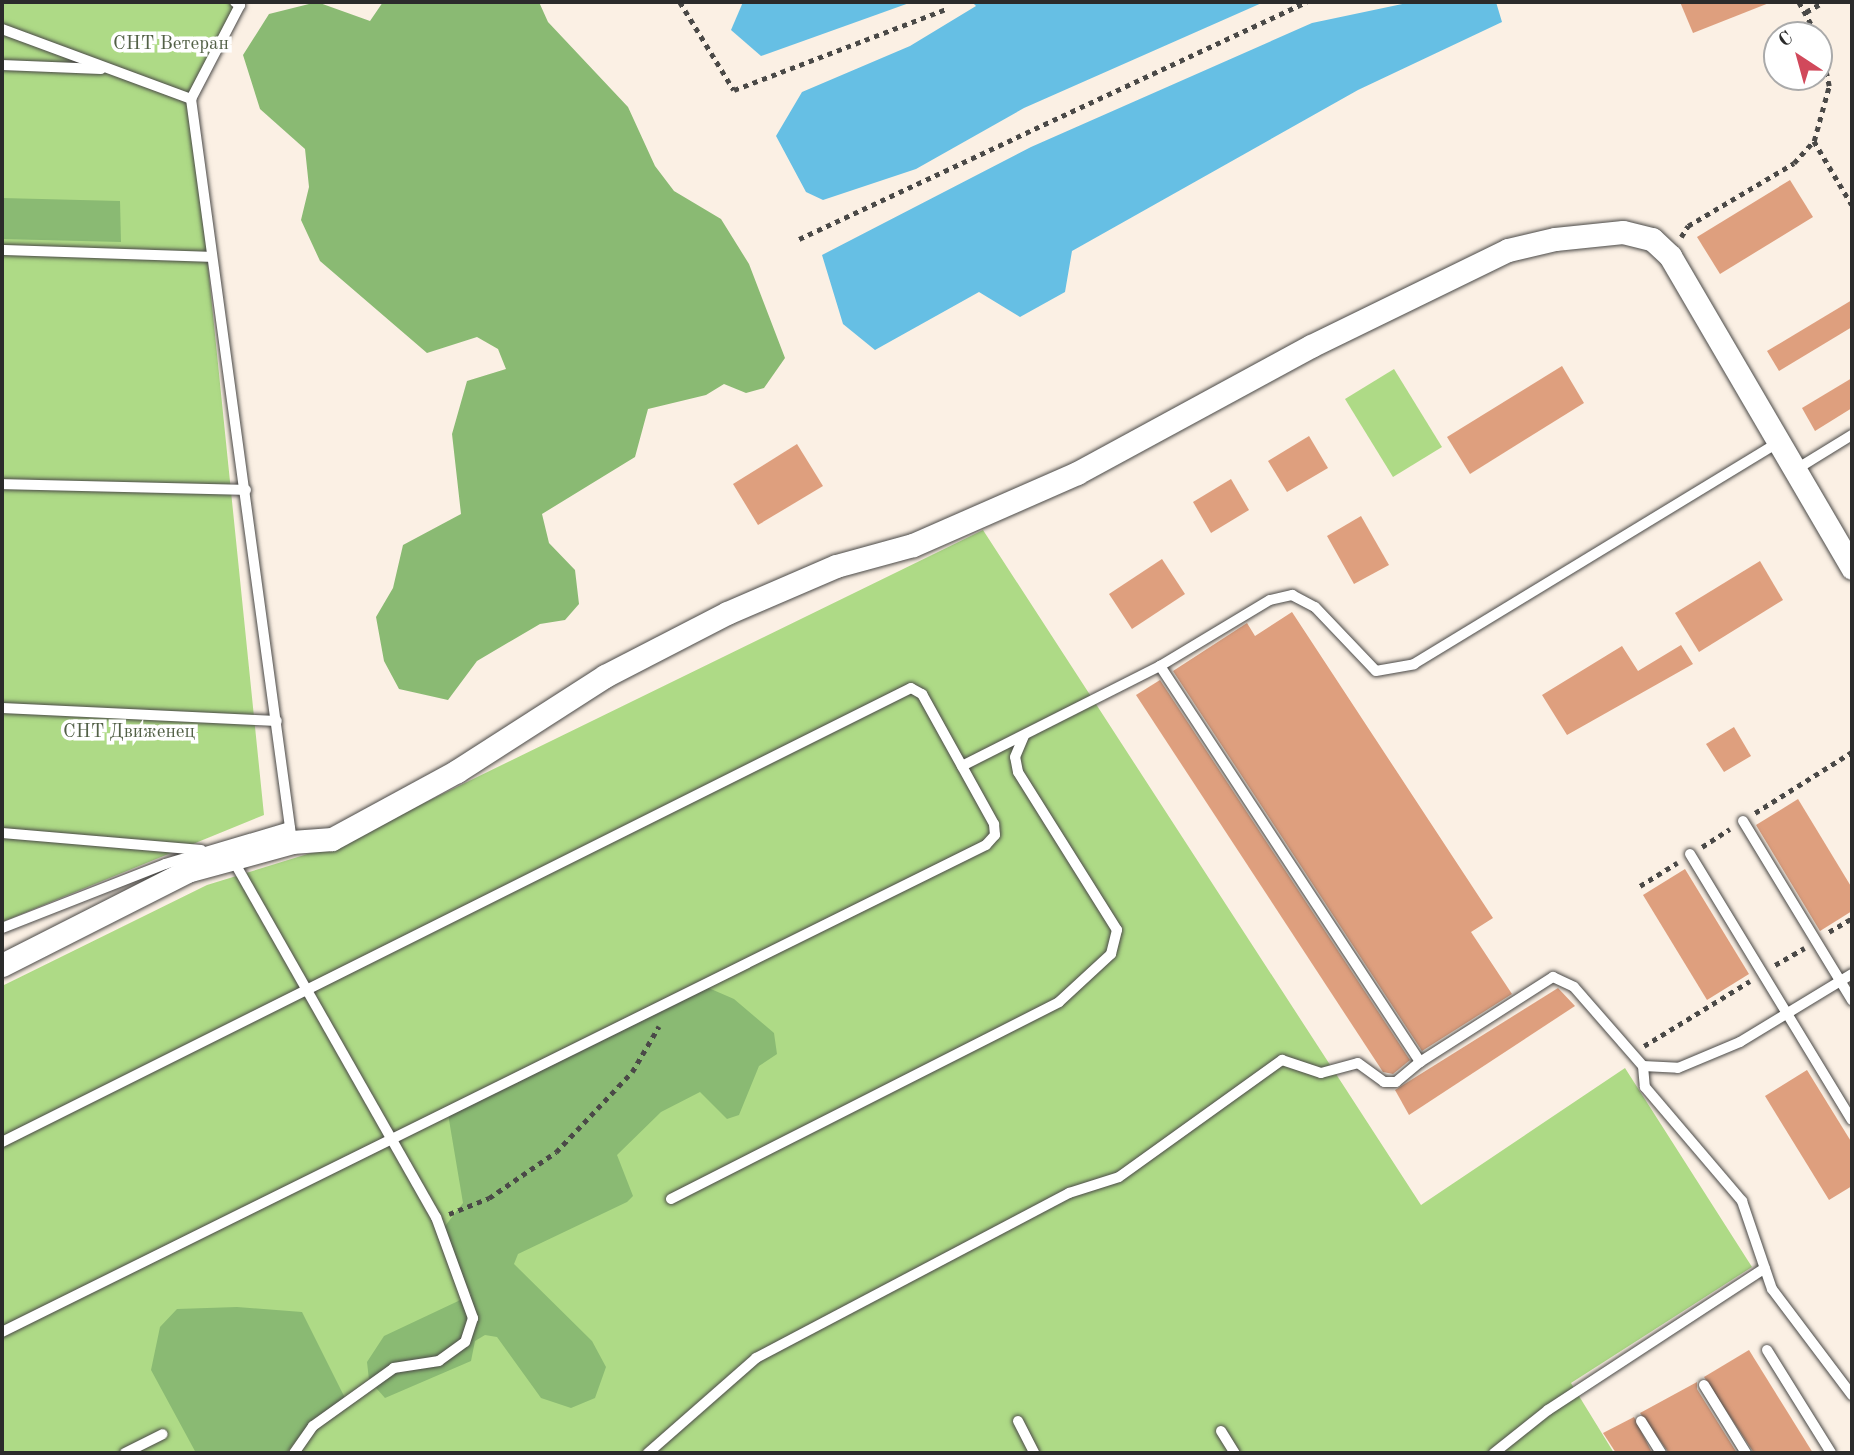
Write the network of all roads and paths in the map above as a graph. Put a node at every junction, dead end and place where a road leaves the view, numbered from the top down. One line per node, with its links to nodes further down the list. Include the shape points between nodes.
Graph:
1 (234, 2): 13 (lane, via 240,5)
2 (680, 2): 6 (path, via 734,90)
3 (1306, 2): 16 (path)
4 (1799, 2): 7 (path)
5 (1823, 2): 7 (path)
6 (946, 9)
7 (1806, 12): 8 (path)
8 (1810, 21)
9 (2, 29): 11 (lane)
10 (2, 65): 11 (lane)
11 (111, 69): 13 (lane)
12 (1828, 91): 14 (path)
13 (191, 99): 19 (lane)
14 (1814, 141): 15 (path); 18 (path, via 1794,163 1688,226)
15 (1852, 205)
16 (799, 239)
17 (2, 250): 19 (lane)
18 (1670, 256): 21 (street); 33 (street, via 1652,239 1623,232 1508,250 1311,346 1077,473 913,545 836,566 727,612 605,676 457,771 332,839)
19 (210, 257): 24 (lane)
20 (1852, 435): 22 (lane)
21 (1778, 443): 22 (street); 26 (lane, via 1404,668 1376,671 1315,607 1292,595 1270,600)
22 (1795, 470): 25 (street)
23 (2, 484): 24 (lane)
24 (246, 490): 28 (lane)
25 (1852, 568)
26 (1160, 666): 29 (lane); 49 (lane)
27 (2, 708): 28 (lane)
28 (277, 721): 33 (lane)
29 (1026, 734): 30 (lane); 54 (lane, via 1016,757 1018,772 1117,930 1111,954 1059,1002)
30 (962, 766): 44 (lane, via 922,694 911,688); 45 (lane, via 994,824 995,835 986,845)
31 (1743, 821): 39 (lane)
32 (2, 833): 34 (lane)
33 (291, 835): 34 (lane); 36 (street)
34 (211, 850): 38 (lane)
35 (1690, 854): 41 (lane)
36 (233, 860): 40 (street, via 187,871); 44 (lane, via 249,896)
37 (1852, 918): 39 (path)
38 (2, 929)
39 (1816, 940): 41 (path); 43 (lane)
40 (2, 965)
41 (1763, 973): 47 (lane); 48 (path)
42 (1852, 974): 43 (lane)
43 (1841, 981): 46 (lane); 47 (lane)
44 (310, 988): 52 (lane); 53 (lane)
45 (691, 988): 52 (lane); 55 (path, via 660,1023 632,1072 556,1152 458,1213)
46 (1852, 1000)
47 (1787, 1013): 50 (lane, via 1678,1068); 51 (lane)
48 (1631, 1054): 49 (lane, via 1574,987 1553,977); 50 (lane)
49 (1420, 1062): 67 (lane, via 1396,1082 1384,1082 1358,1063 1321,1073 1283,1060 1119,1177 1069,1192 755,1358)
50 (1643, 1066): 56 (lane, via 1645,1087 1742,1202)
51 (1852, 1120)
52 (386, 1138): 55 (lane); 57 (lane)
53 (2, 1142)
54 (671, 1199)
55 (429, 1205): 66 (lane, via 473,1318 465,1342 439,1361 394,1368 313,1426)
56 (1765, 1268): 60 (lane, via 1800,1332); 70 (lane, via 1548,1410)
57 (2, 1332)
58 (1767, 1350): 73 (lane)
59 (1704, 1385): 72 (lane)
60 (1851, 1389)
61 (1018, 1421): 68 (lane)
62 (1641, 1421): 71 (lane)
63 (1221, 1431): 69 (lane)
64 (163, 1434): 65 (lane)
65 (125, 1453)
66 (294, 1453)
67 (648, 1453)
68 (1034, 1453)
69 (1236, 1453)
70 (1494, 1453)
71 (1661, 1453)
72 (1746, 1453)
73 (1831, 1453)

